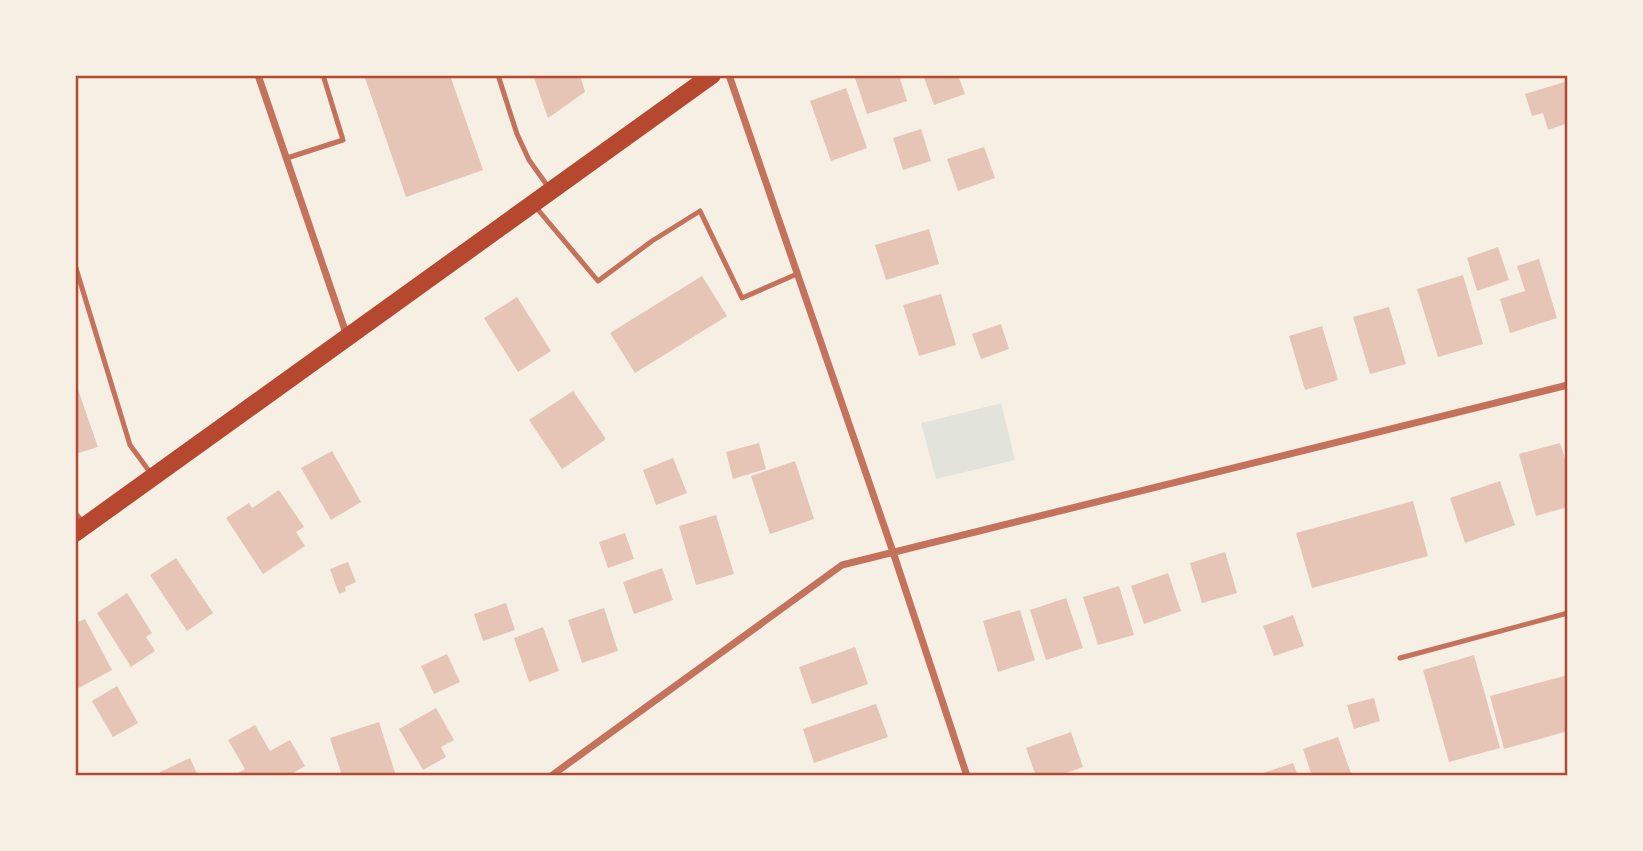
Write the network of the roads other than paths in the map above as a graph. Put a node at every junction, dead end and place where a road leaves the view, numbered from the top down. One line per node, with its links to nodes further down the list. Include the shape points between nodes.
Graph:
1 (258, 75): 6 (street)
2 (323, 75): 6 (lane, via 344,140)
3 (498, 75): 7 (lane, via 517,134)
4 (712, 75): 7 (main road)
5 (729, 75): 10 (street)
6 (287, 158): 11 (street)
7 (551, 191): 8 (main road)
8 (533, 204): 10 (lane, via 598,281 700,211 742,298); 11 (main road)
9 (75, 265): 13 (lane, via 130,445)
10 (797, 274): 15 (street)
11 (347, 338): 13 (main road)
12 (1568, 385): 15 (street)
13 (153, 478): 14 (main road)
14 (79, 524)
15 (893, 552): 18 (street, via 842,565); 19 (street)
16 (1568, 613): 17 (lane)
17 (1401, 658)
18 (551, 776)
19 (967, 776)

